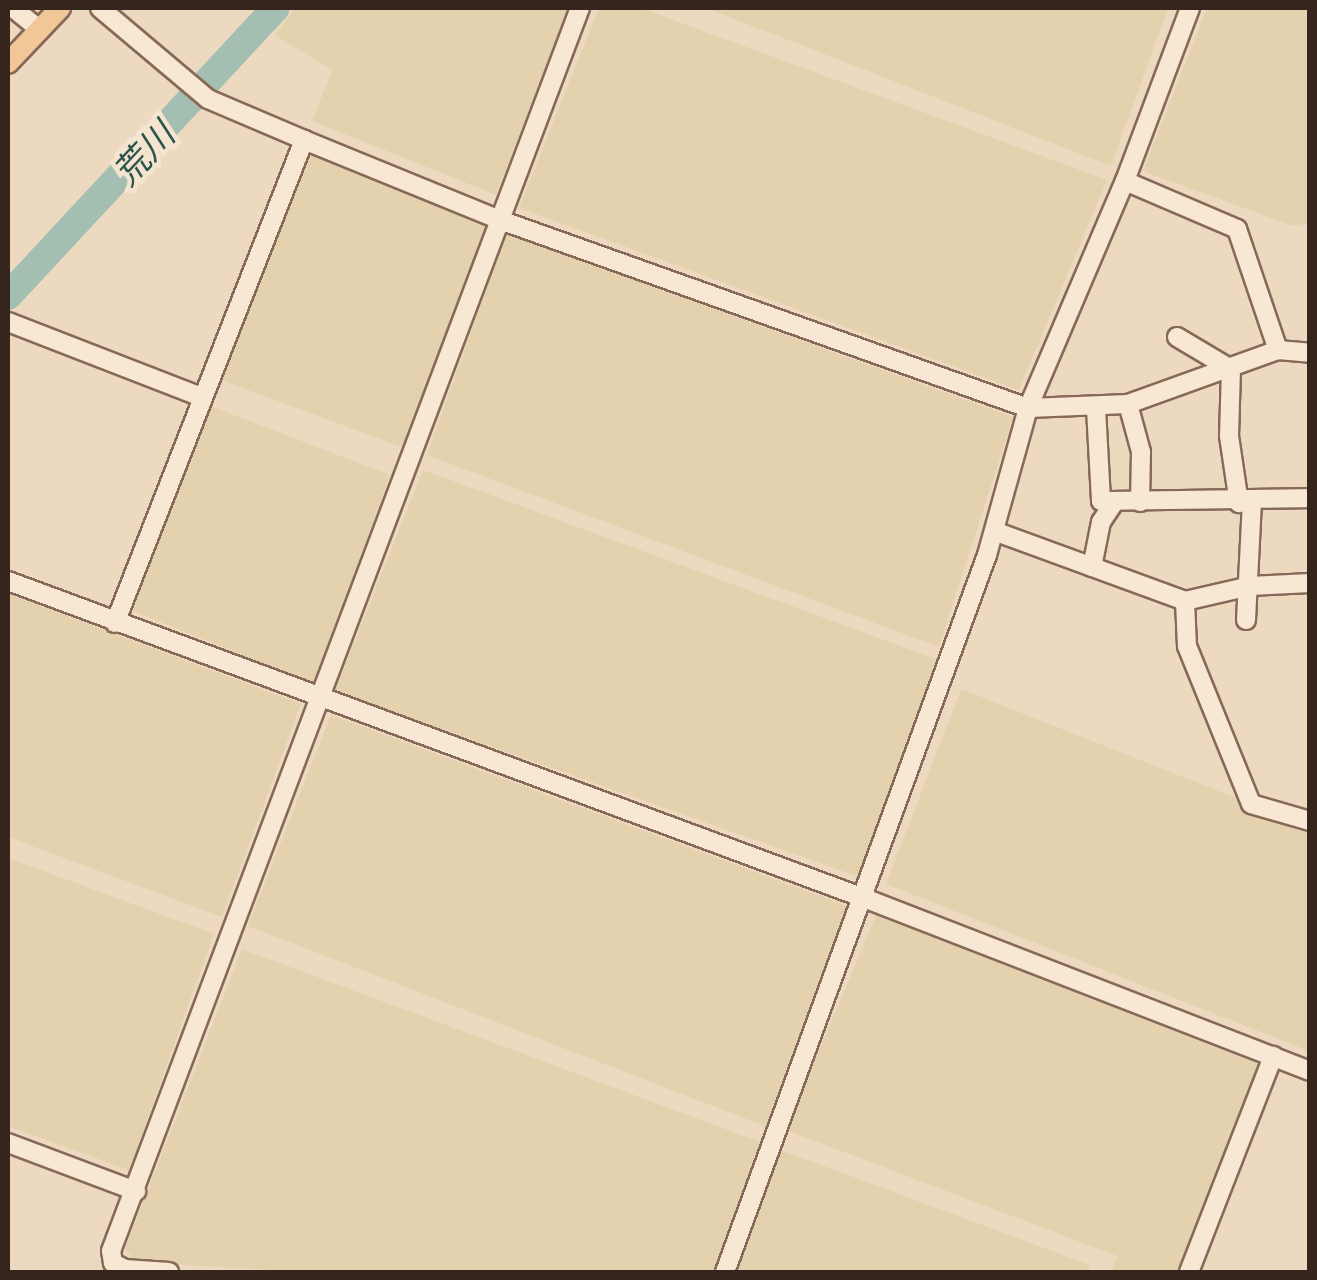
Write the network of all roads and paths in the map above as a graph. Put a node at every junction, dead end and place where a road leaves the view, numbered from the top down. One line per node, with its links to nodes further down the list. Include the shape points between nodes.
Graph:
1 (13, 8): 6 (street)
2 (60, 8): 6 (main road)
3 (100, 8): 8 (street, via 202,94)
4 (580, 8): 10 (street)
5 (1190, 8): 9 (street)
6 (40, 30): 7 (main road)
7 (8, 63)
8 (304, 140): 10 (street); 16 (street)
9 (1126, 181): 13 (street, via 1237,229); 18 (street)
10 (500, 220): 18 (street); 32 (street)
11 (8, 322): 16 (street)
12 (1176, 337): 15 (street)
13 (1278, 350): 14 (street); 15 (street)
14 (1310, 353)
15 (1231, 369): 17 (street); 23 (street, via 1229,436)
16 (199, 396): 31 (street)
17 (1128, 404): 19 (street); 22 (street, via 1140,452)
18 (1028, 408): 19 (street); 24 (street)
19 (1096, 408): 21 (street, via 1101,501)
20 (1310, 498): 23 (street)
21 (1114, 501): 22 (street); 25 (street, via 1101,522)
22 (1140, 502): 23 (street)
23 (1245, 503): 28 (street)
24 (994, 531): 25 (street); 34 (street)
25 (1092, 567): 29 (street)
26 (8, 581): 31 (street)
27 (1310, 582): 28 (street)
28 (1250, 586): 29 (street); 30 (street)
29 (1184, 601): 33 (street, via 1187,646 1251,804)
30 (1246, 620)
31 (115, 623): 32 (street)
32 (320, 699): 34 (street); 38 (street)
33 (1310, 821)
34 (864, 898): 35 (street); 40 (street)
35 (1273, 1056): 36 (street); 41 (street)
36 (1310, 1071)
37 (8, 1144): 38 (street)
38 (136, 1191): 39 (street, via 111,1251 114,1264)
39 (169, 1272)
40 (725, 1272)
41 (1189, 1272)

